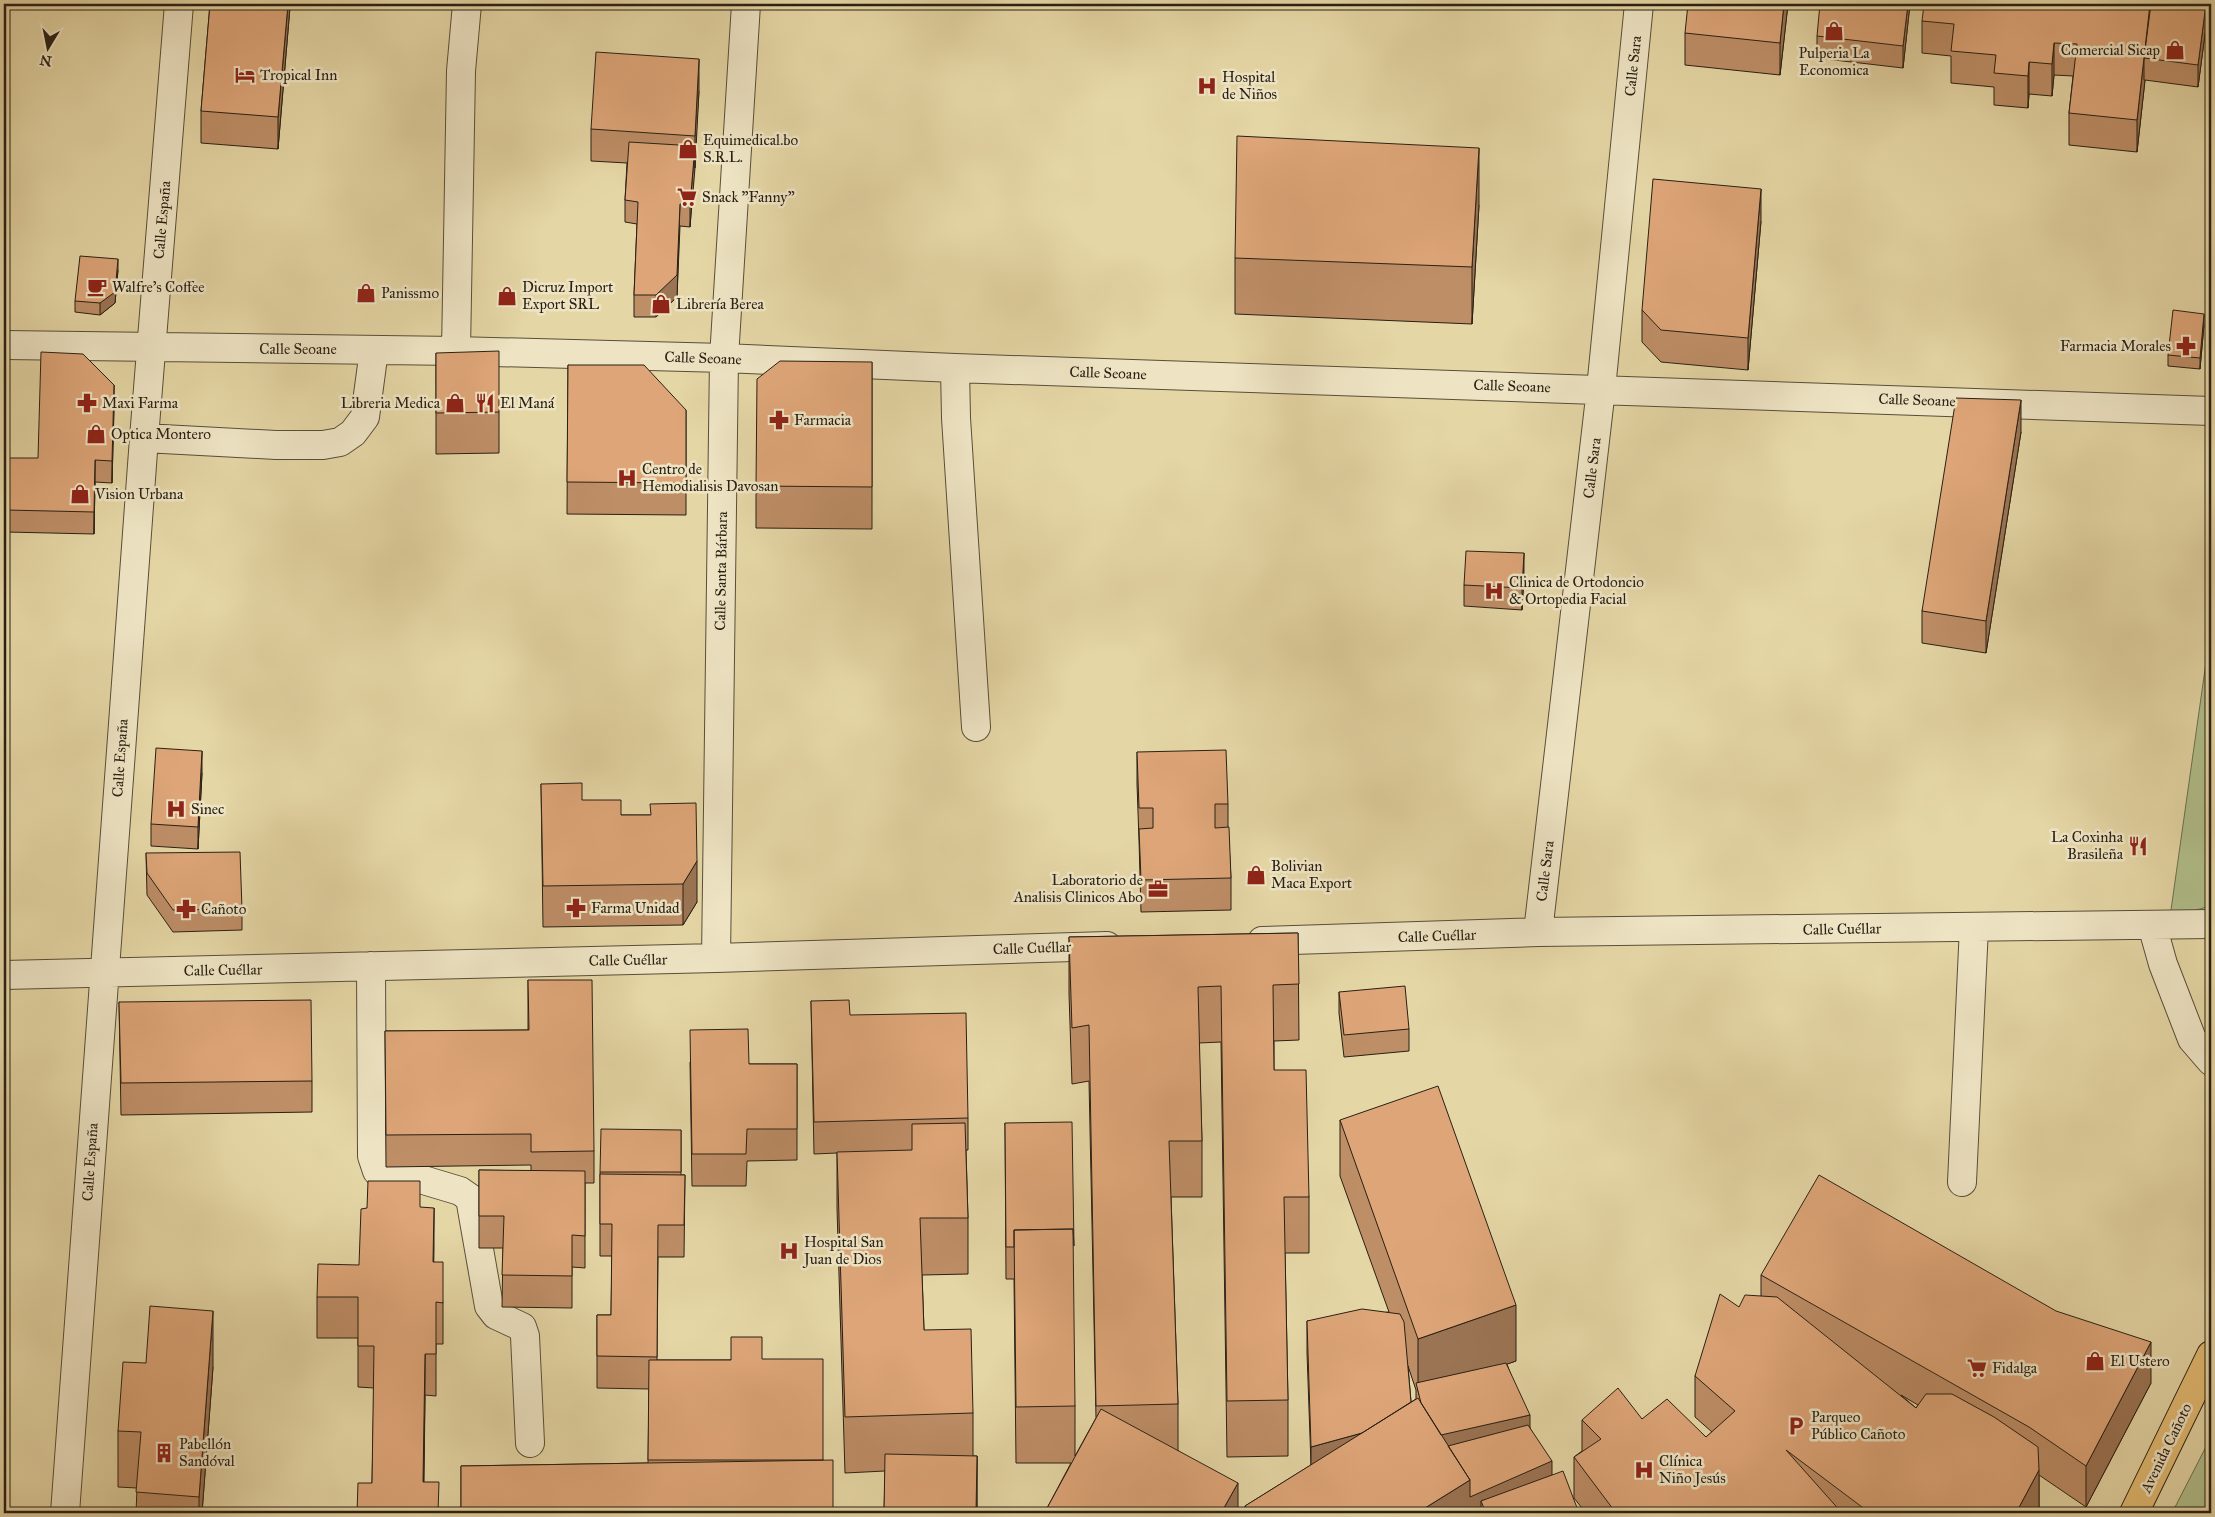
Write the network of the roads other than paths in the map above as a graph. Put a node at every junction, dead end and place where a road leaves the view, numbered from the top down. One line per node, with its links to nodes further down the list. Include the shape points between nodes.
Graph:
1 (180, 4): 6 (street, Calle España)
2 (467, 4): 8 (street, via 461,71)
3 (746, 4): 9 (street, Calle Santa Bárbara)
4 (1639, 4): 11 (street, Calle Sara)
5 (4, 345): 6 (street, Calle Seoane)
6 (151, 348): 7 (street, Calle Seoane); 13 (street, Calle España)
7 (374, 350): 8 (street, Calle Seoane); 13 (street, via 365,417 353,434 340,442 276,445)
8 (456, 351): 9 (street, Calle Seoane)
9 (724, 358): 10 (street, Calle Seoane); 21 (street, Calle Santa Bárbara)
10 (955, 368): 11 (street, Calle Seoane); 14 (street)
11 (1601, 389): 12 (street, Calle Seoane); 18 (street, Calle Sara)
12 (2211, 411)
13 (144, 438): 23 (street, Calle España)
14 (976, 727)
15 (2211, 924): 16 (street, Calle Cuéllar)
16 (2152, 925): 17 (street, Calle Cuéllar); 25 (street, via 2163,964 2192,1039)
17 (1974, 927): 18 (street, Calle Cuéllar); 26 (street)
18 (1538, 932): 19 (street, Calle Cuéllar)
19 (1241, 942)
20 (1132, 945): 21 (street, Calle Cuéllar)
21 (716, 958): 22 (street, Calle Cuéllar)
22 (371, 966): 23 (street, Calle Cuéllar); 28 (street, via 372,1156 377,1171 385,1178 410,1176 460,1191 470,1198 489,1306 496,1315 522,1327 525,1336)
23 (104, 972): 24 (street, Calle Cuéllar); 29 (street, Calle España)
24 (4, 976)
25 (2211, 1061)
26 (1962, 1182)
27 (2211, 1355): 30 (main road, Avenida Cañoto)
28 (530, 1443)
29 (65, 1513)
30 (2134, 1513)

